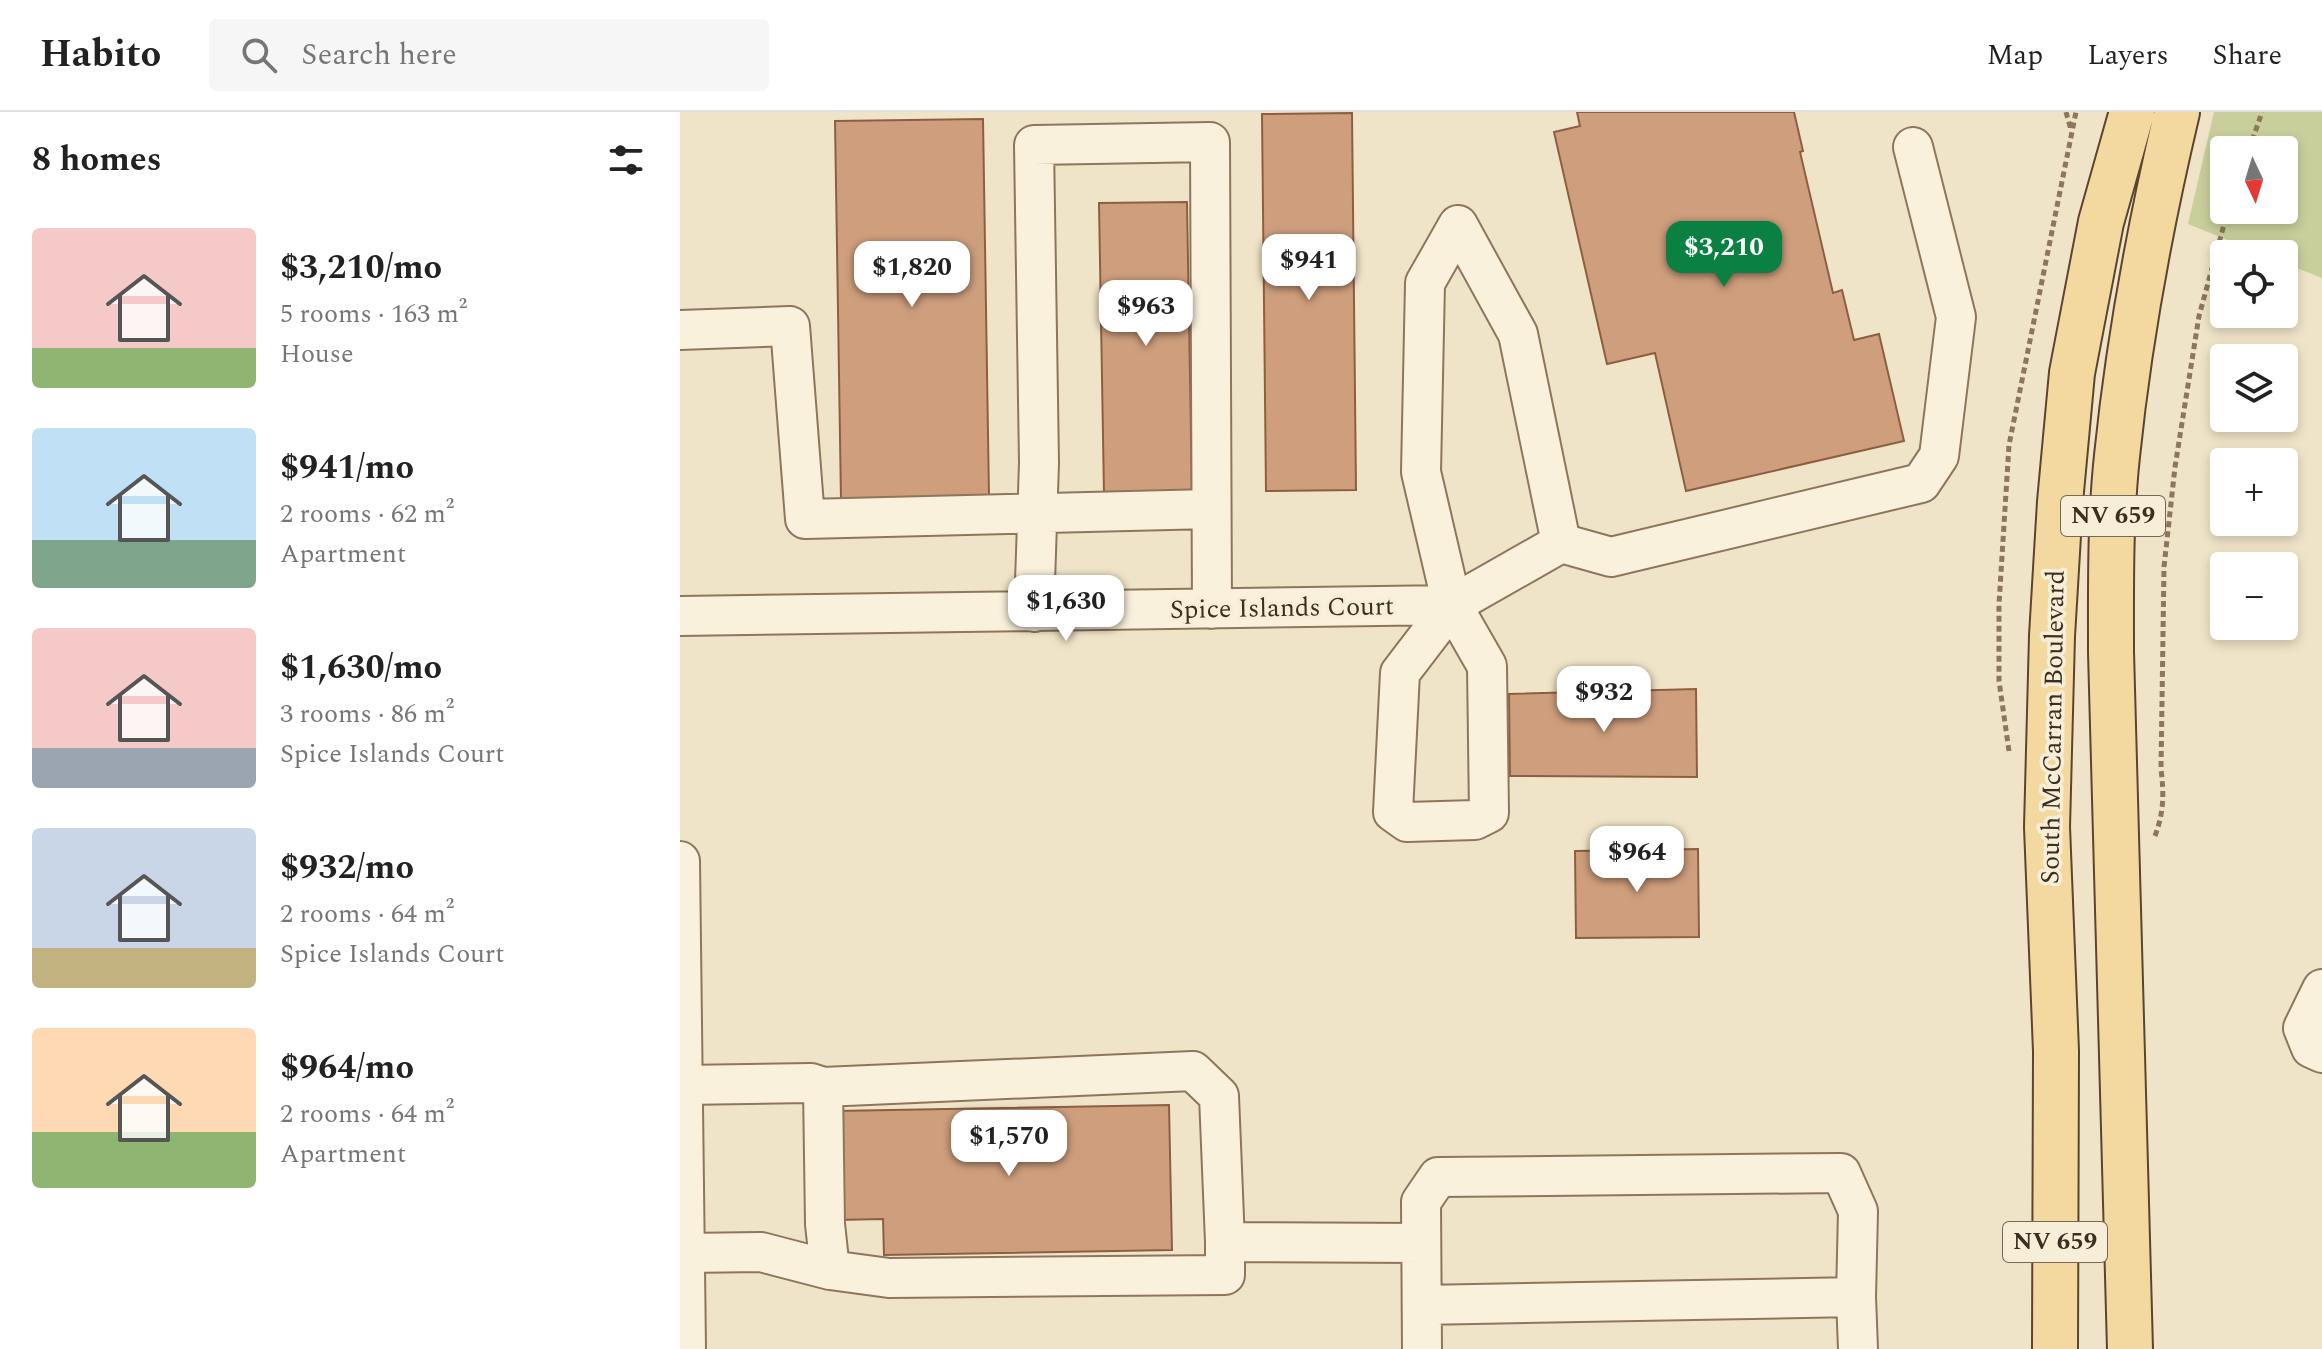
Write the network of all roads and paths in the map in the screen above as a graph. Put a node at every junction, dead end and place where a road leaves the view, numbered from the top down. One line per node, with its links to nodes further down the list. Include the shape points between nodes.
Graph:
1 (2066, 112): 5 (path)
2 (2132, 112): 32 (main road, South McCarran Boulevard / NV 659, via 2101,222 2072,373 2059,517 2047,827 2056,1051)
3 (2177, 112): 33 (main road, NV 659, via 2128,360 2111,553)
4 (2262, 112): 6 (path)
5 (2071, 130)
6 (2254, 136)
7 (1913, 147): 12 (street, via 1956,317 1939,456 1921,483 1611,557)
8 (2224, 224): 17 (path, via 2199,316 2175,467 2164,567 2164,800)
9 (680, 330): 11 (street, via 790,326 805,519)
10 (1211, 509): 11 (street); 11 (street, via 1210,142 1034,145); 14 (street)
11 (1038, 515): 15 (street)
12 (1561, 543): 13 (street); 13 (street, via 1518,334 1458,225 1425,283 1421,472)
13 (1452, 605): 13 (street, via 1487,666 1489,813 1475,820 1407,822 1393,812 1400,673); 14 (street, Spice Islands Court)
14 (1212, 609): 15 (street, Spice Islands Court)
15 (1034, 612): 16 (street, Spice Islands Court)
16 (680, 616)
17 (2152, 843)
18 (680, 861): 21 (street)
19 (2322, 989): 20 (street, via 2303,1028 2311,1048)
20 (2322, 1053)
21 (683, 1085): 22 (street); 25 (street)
22 (823, 1087): 23 (street, via 1193,1071 1219,1096); 26 (street)
23 (1225, 1242): 24 (street); 26 (street, via 1225,1275 889,1278)
24 (1421, 1243): 27 (street, via 1421,1202 1438,1177 1841,1173 1858,1211); 28 (street)
25 (684, 1253): 26 (street, via 761,1252); 29 (street)
26 (830, 1270)
27 (1856, 1297): 28 (street); 31 (street)
28 (1422, 1305): 30 (street)
29 (686, 1349)
30 (1422, 1349)
31 (1858, 1349)
32 (2055, 1349)
33 (2130, 1349)

